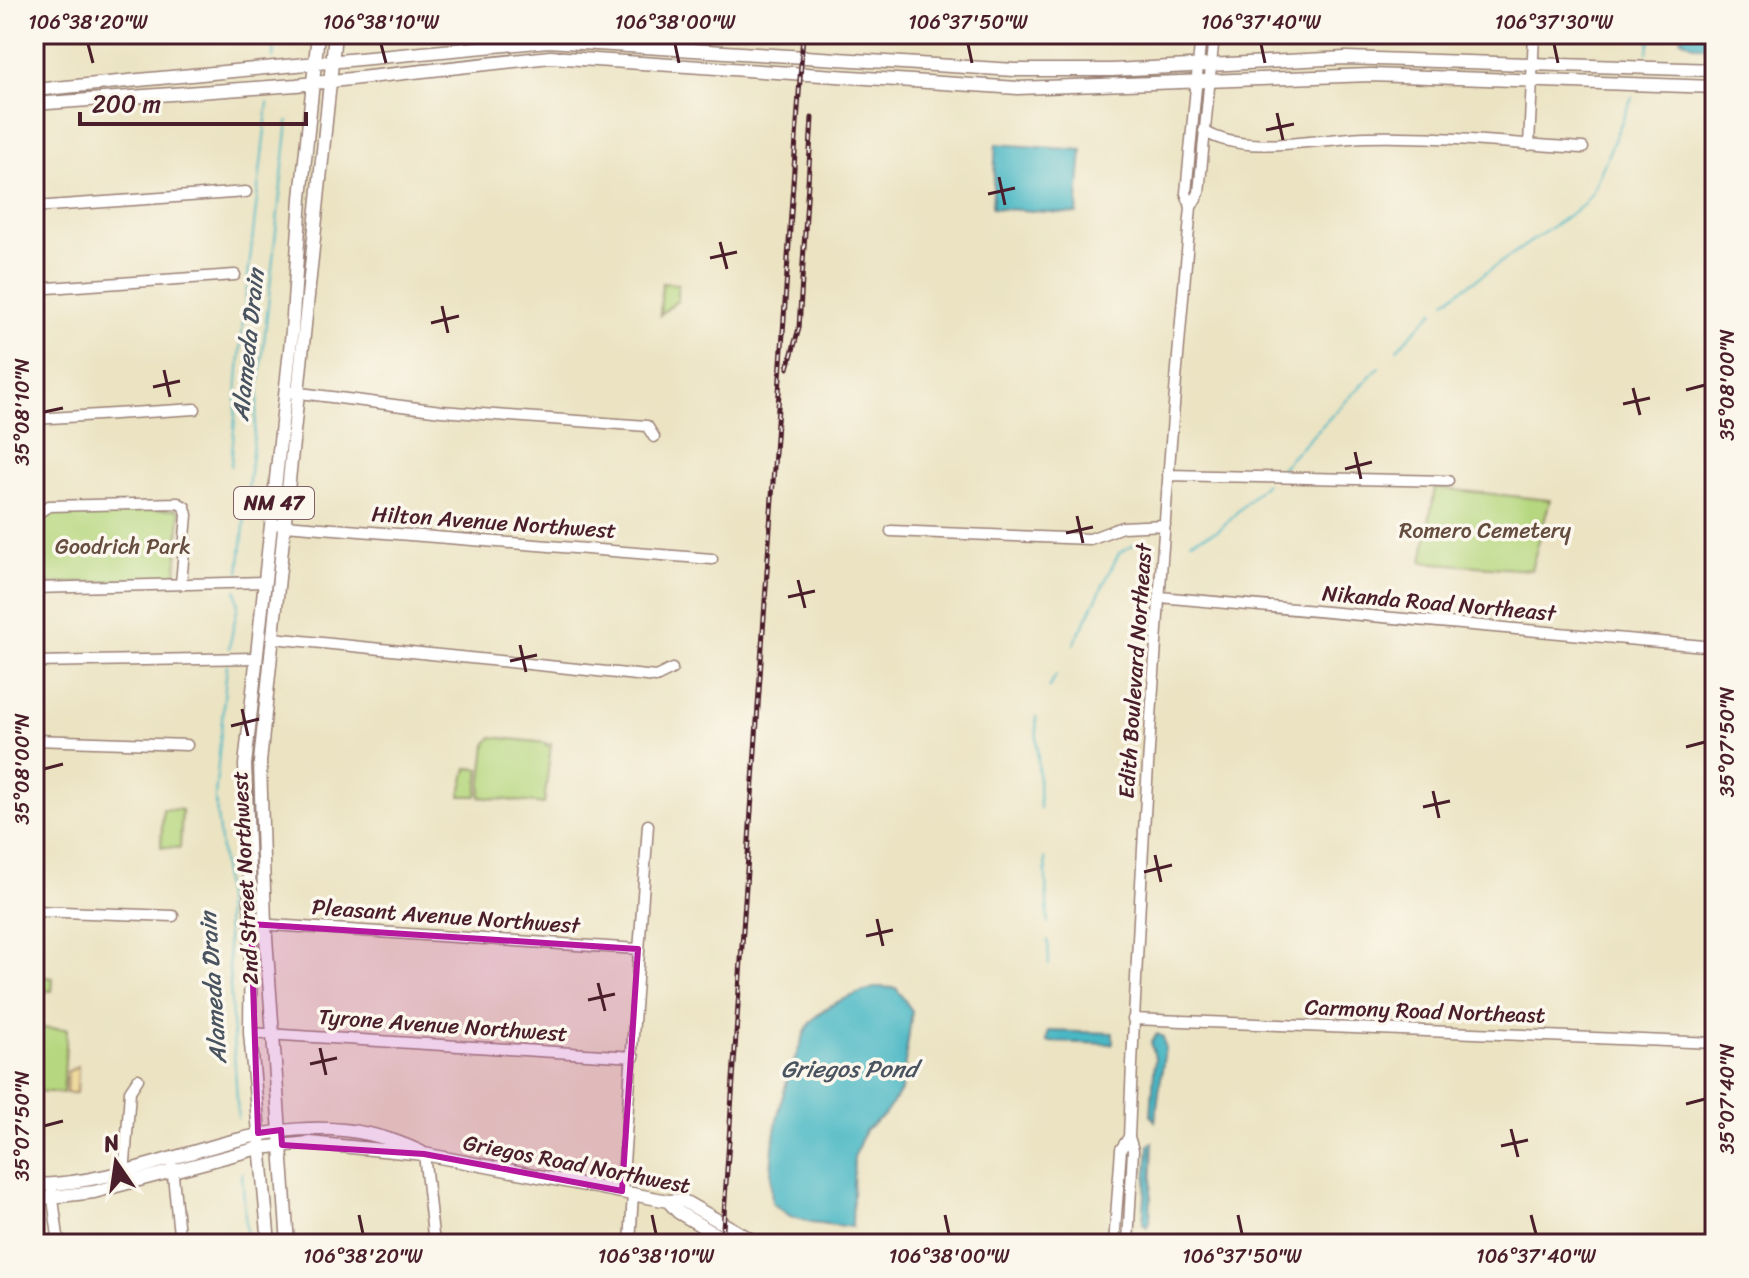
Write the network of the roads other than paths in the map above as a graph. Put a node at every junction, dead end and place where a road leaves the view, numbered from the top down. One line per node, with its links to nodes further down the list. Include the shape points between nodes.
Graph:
1 (318, 34): 8 (main road, 2nd Street Northwest / NM 47)
2 (335, 34): 6 (main road, 2nd Street Northwest / NM 47)
3 (1201, 34): 9 (street, Edith Boulevard Northeast)
4 (1214, 34): 9 (street, Edith Boulevard Northeast)
5 (1534, 34): 7 (street)
6 (333, 61): 8 (main road); 9 (main road, via 548,41 1024,71); 11 (main road, 2nd Street Northwest / NM 47)
7 (1532, 63): 9 (main road, via 1346,58); 10 (main road); 12 (street)
8 (315, 64): 14 (main road, 2nd Street Northwest / NM 47); 16 (main road)
9 (1204, 65): 13 (street, Edith Boulevard Northeast)
10 (1715, 70)
11 (332, 80): 13 (main road, via 550,57 1018,88); 14 (main road); 27 (main road, 2nd Street Northwest / NM 47)
12 (1532, 80): 13 (main road, via 1324,75); 15 (main road); 19 (street)
13 (1202, 82): 18 (street, Edith Boulevard Northeast); 23 (street, Edith Boulevard Northeast, via 1186,193)
14 (313, 83): 17 (main road); 26 (main road, 2nd Street Northwest / NM 47)
15 (1715, 87)
16 (34, 90)
17 (34, 104)
18 (1204, 131): 19 (street, via 1222,141 1305,145 1367,137); 23 (street, Edith Boulevard Northeast, via 1199,193)
19 (1529, 145): 20 (street)
20 (1583, 148)
21 (246, 192): 22 (street)
22 (34, 207)
23 (1191, 207): 31 (street, Edith Boulevard Northeast)
24 (235, 275): 25 (street)
25 (34, 289)
26 (285, 391): 27 (street); 33 (main road, 2nd Street Northwest / NM 47)
27 (299, 392): 30 (street, via 441,411 647,426); 33 (main road, 2nd Street Northwest / NM 47)
28 (195, 409): 29 (street)
29 (34, 419)
30 (654, 437)
31 (1168, 475): 32 (street); 34 (street, Edith Boulevard Northeast)
32 (1448, 481)
33 (278, 525): 37 (street, Hilton Avenue Northwest); 38 (main road, 2nd Street Northwest / NM 47); 42 (main road, 2nd Street Northwest / NM 47)
34 (1165, 525): 36 (street, via 1122,527 1090,539); 41 (street, Edith Boulevard Northeast)
35 (34, 529): 39 (street, via 36,514 49,506 172,502 185,507)
36 (891, 531)
37 (712, 559)
38 (265, 582): 39 (street); 44 (main road, 2nd Street Northwest / NM 47)
39 (181, 584): 40 (street)
40 (34, 588)
41 (1160, 597): 43 (street, Nikanda Road Northeast); 55 (street, Edith Boulevard Northeast)
42 (273, 638): 46 (street, via 656,677); 53 (main road, 2nd Street Northwest / NM 47, via 260,762)
43 (1715, 647)
44 (255, 658): 45 (street); 52 (main road, 2nd Street Northwest / NM 47, via 245,765)
45 (34, 662)
46 (672, 669)
47 (34, 740): 48 (street)
48 (187, 745)
49 (648, 825): 54 (street)
50 (34, 911): 51 (street)
51 (173, 916)
52 (251, 924): 53 (street, Pleasant Avenue Northwest); 56 (main road, 2nd Street Northwest / NM 47)
53 (265, 924): 54 (street, Pleasant Avenue Northwest); 57 (main road, 2nd Street Northwest / NM 47)
54 (638, 949): 59 (street)
55 (1133, 1019): 58 (street, Carmony Road Northeast); 63 (street, Edith Boulevard Northeast)
56 (250, 1033): 57 (street, Tyrone Avenue Northwest); 62 (main road, 2nd Street Northwest / NM 47)
57 (274, 1034): 59 (street, Tyrone Avenue Northwest); 61 (main road, 2nd Street Northwest / NM 47)
58 (1715, 1043)
59 (634, 1057): 72 (street)
60 (138, 1079): 69 (street, via 130,1091)
61 (281, 1130): 62 (main road, Griegos Road Northwest); 64 (main road, 2nd Street Northwest / NM 47); 66 (main road, Griegos Road Northwest, via 370,1135)
62 (258, 1133): 65 (main road, 2nd Street Northwest / NM 47); 67 (main road, Griegos Road Northwest)
63 (1129, 1137): 76 (street, Edith Boulevard Northeast); 85 (street, Edith Boulevard Northeast, via 1121,1149)
64 (282, 1145): 65 (main road, Griegos Road Northwest); 66 (main road, Griegos Road Northwest); 80 (main road, 2nd Street Northwest / NM 47)
65 (259, 1148): 68 (main road, Griegos Road Northwest); 79 (main road, 2nd Street Northwest / NM 47)
66 (424, 1154): 72 (main road, Griegos Road Northwest); 81 (street)
67 (171, 1156): 68 (street); 69 (main road, Griegos Road Northwest)
68 (173, 1170): 69 (main road, Griegos Road Northwest); 78 (street)
69 (124, 1177): 71 (main road, Griegos Road Northwest); 73 (main road, Griegos Road Northwest)
70 (34, 1185): 71 (main road, Griegos Road Northwest)
71 (49, 1185): 73 (street)
72 (627, 1192): 75 (main road, Griegos Road Northwest); 82 (street)
73 (56, 1198): 74 (main road, Griegos Road Northwest); 77 (street)
74 (34, 1199)
75 (668, 1201): 83 (main road); 84 (main road, Griegos Road Northwest, via 682,1200)
76 (1129, 1230): 86 (street, Edith Boulevard Northeast); 87 (street)
77 (59, 1244)
78 (180, 1244)
79 (269, 1244)
80 (288, 1244)
81 (434, 1244)
82 (630, 1244)
83 (732, 1244)
84 (759, 1244)
85 (1114, 1244)
86 (1128, 1244)
87 (1137, 1244)

